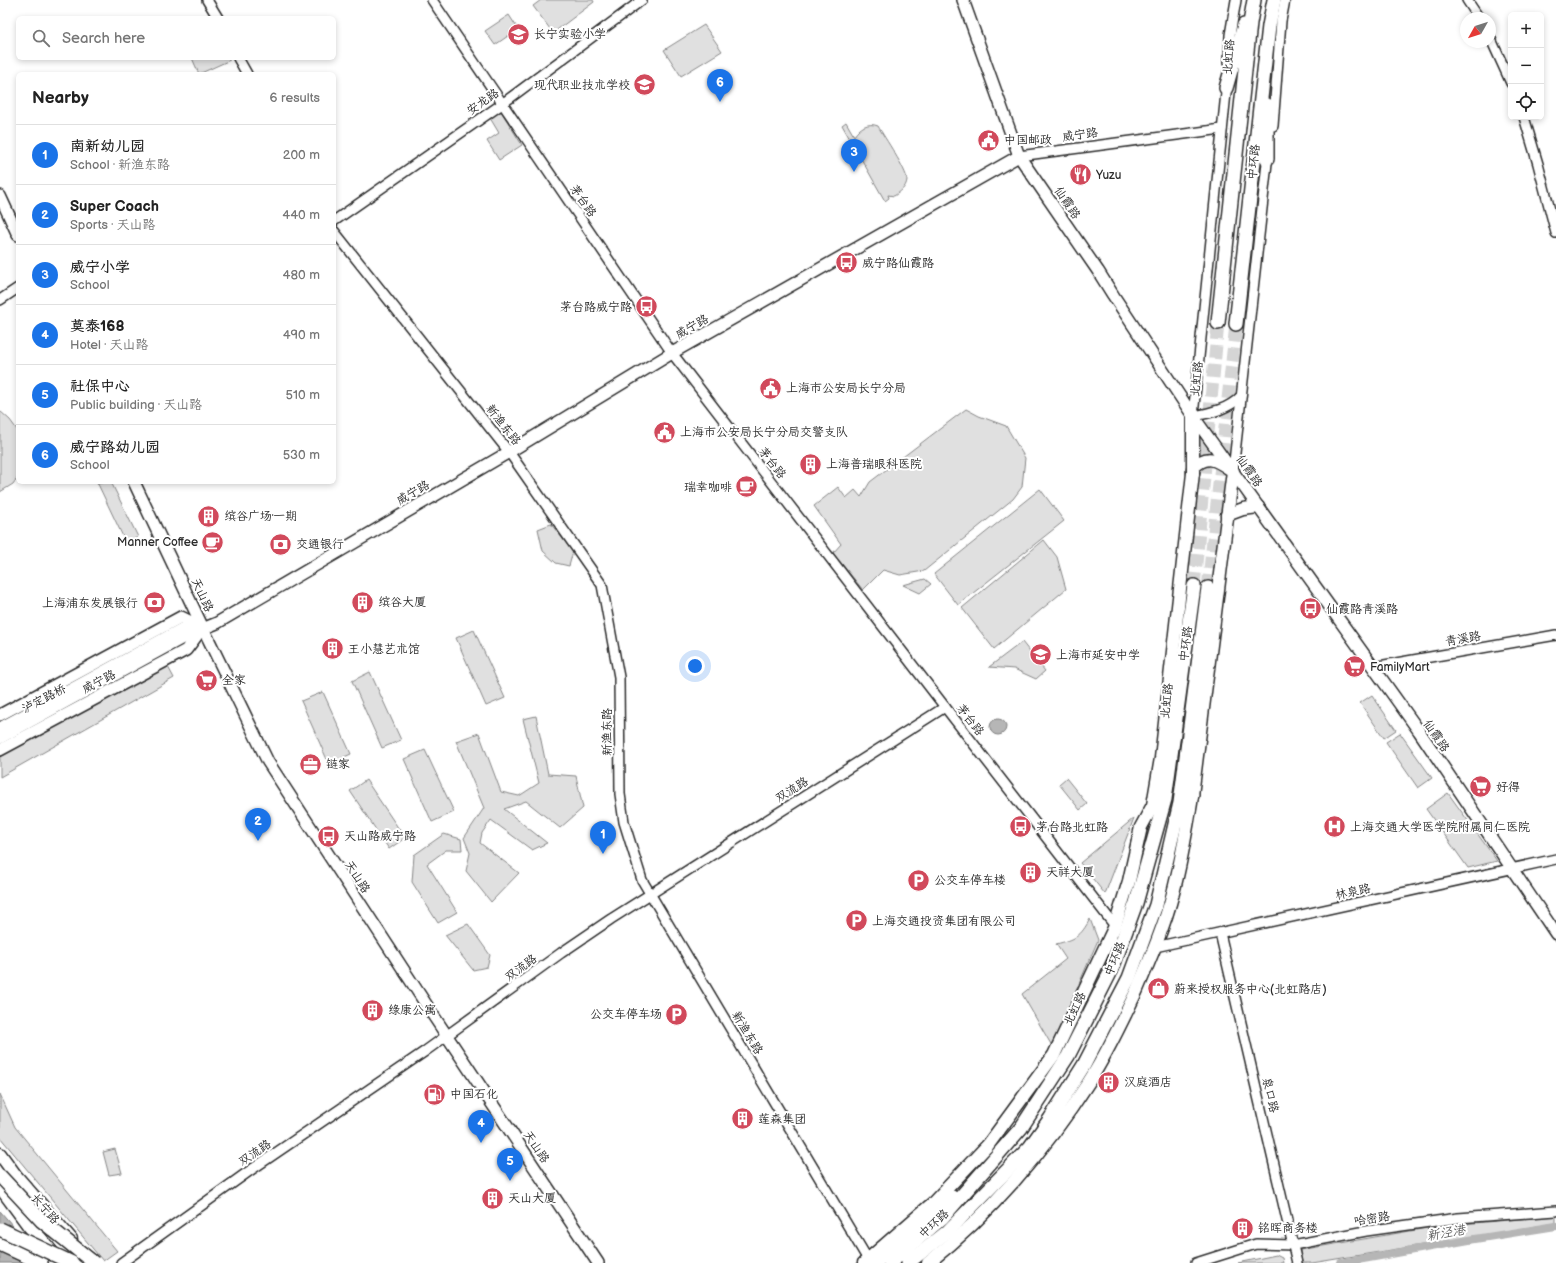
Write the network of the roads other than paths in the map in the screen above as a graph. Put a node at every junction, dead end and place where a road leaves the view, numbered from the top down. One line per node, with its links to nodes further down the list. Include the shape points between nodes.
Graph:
1 (207, 0): 12 (street)
2 (432, 0): 19 (street, 茅台路)
3 (642, 0): 19 (street, 安龙路)
4 (964, 0): 22 (main road, 仙霞路)
5 (1236, 0): 18 (street, 北虹路, via 1230,35)
6 (1251, 0): 18 (highway)
7 (1254, 0): 31 (highway, 中环路)
8 (1274, 0): 13 (highway, 中环路)
9 (1285, 0): 23 (street)
10 (1467, 0): 11 (street)
11 (1475, 12)
12 (217, 16)
13 (1268, 38): 23 (highway); 32 (highway, 中环路)
14 (1495, 48): 17 (street)
15 (239, 60): 16 (street)
16 (245, 72)
17 (1508, 76)
18 (1226, 88): 21 (street, 北虹路)
19 (502, 104): 25 (street, 安龙路); 33 (street, 茅台路)
20 (1525, 120): 27 (street)
21 (1222, 129): 22 (street, 威宁路); 35 (street, 北虹路)
22 (1019, 156): 33 (main road, 威宁路); 35 (main road, 仙霞路)
23 (1267, 159): 34 (street)
24 (0, 196): 26 (main road)
25 (336, 220)
26 (16, 231)
27 (1556, 232)
28 (336, 234): 36 (street, 新渔东路)
29 (16, 289): 30 (street)
30 (0, 300)
31 (1218, 323)
32 (1236, 324)
33 (672, 353): 36 (main road, 威宁路); 48 (street, 茅台路)
34 (1241, 396): 35 (street, via 1230,405 1216,411); 38 (street)
35 (1193, 416): 37 (main road, 北虹路); 38 (main road, 仙霞路)
36 (509, 452): 44 (main road, 威宁路, via 217,623); 56 (street, 新渔东路, via 602,585 619,677 620,794 624,822 642,880)
37 (1193, 468): 38 (main road, via 1209,459); 58 (main road, 北虹路, via 1161,758 1153,805 1141,827 1129,881)
38 (1233, 471): 40 (main road, 仙霞路); 41 (main road)
39 (135, 484): 44 (main road, 天山路)
40 (1258, 507): 41 (main road); 46 (main road, 仙霞路)
41 (1227, 515): 53 (main road)
42 (1194, 586): 63 (highway, 中环路, via 1165,799 1136,903 1112,969 1068,1056)
43 (1208, 588): 57 (highway, 中环路, via 1180,802)
44 (203, 628): 47 (main road, 威宁路, via 185,627); 49 (main road, 威宁路, via 181,617); 52 (main road, 威宁路, via 186,650); 62 (main road, 天山路, via 268,762)
45 (1556, 635): 46 (street, 青溪路)
46 (1374, 667): 55 (main road, 仙霞路)
47 (77, 691): 50 (main road, 泸定路桥); 51 (main road, 泸定路桥)
48 (945, 707): 56 (street, 双流路); 58 (street, 茅台路)
49 (0, 715)
50 (0, 728)
51 (0, 738)
52 (0, 750)
53 (1192, 796): 57 (highway); 61 (main road, via 1173,893)
54 (1556, 859): 55 (street, 林泉路)
55 (1512, 869): 59 (street, 林泉路); 60 (main road, 仙霞路)
56 (651, 894): 62 (street, 双流路, via 561,953); 71 (street, 新渔东路)
57 (1156, 905): 80 (highway, 中环路, via 1129,978 1084,1065 1050,1119 1030,1147 948,1231)
58 (1115, 926): 71 (main road, 北虹路, via 1054,1055 988,1145 933,1203)
59 (1220, 933): 61 (street, 林泉路); 70 (street, 泉口路)
60 (1556, 934)
61 (1155, 947): 81 (main road, via 1117,1033 1088,1083 1012,1183)
62 (447, 1036): 77 (street, 双流路, via 248,1172); 78 (main road, 天山路)
63 (1021, 1128): 71 (highway, via 955,1194); 79 (highway, 中环路, via 943,1217)
64 (0, 1154): 76 (main road, 长宁路, via 16,1176)
65 (0, 1176): 76 (highway, bridge, via 42,1221)
66 (0, 1186): 73 (highway); 74 (main road, 长宁路)
67 (1556, 1211): 70 (street, 哈密路, via 1458,1218 1366,1231)
68 (0, 1229): 75 (highway, bridge)
69 (0, 1244): 72 (highway)
70 (1293, 1248): 82 (street, 哈密路, via 1256,1244); 83 (street, 泉口路)
71 (870, 1262)
72 (41, 1263)
73 (60, 1263)
74 (67, 1263)
75 (72, 1263)
76 (93, 1263)
77 (121, 1263)
78 (598, 1263)
79 (890, 1263)
80 (908, 1263)
81 (928, 1263)
82 (1196, 1263)
83 (1297, 1263)

